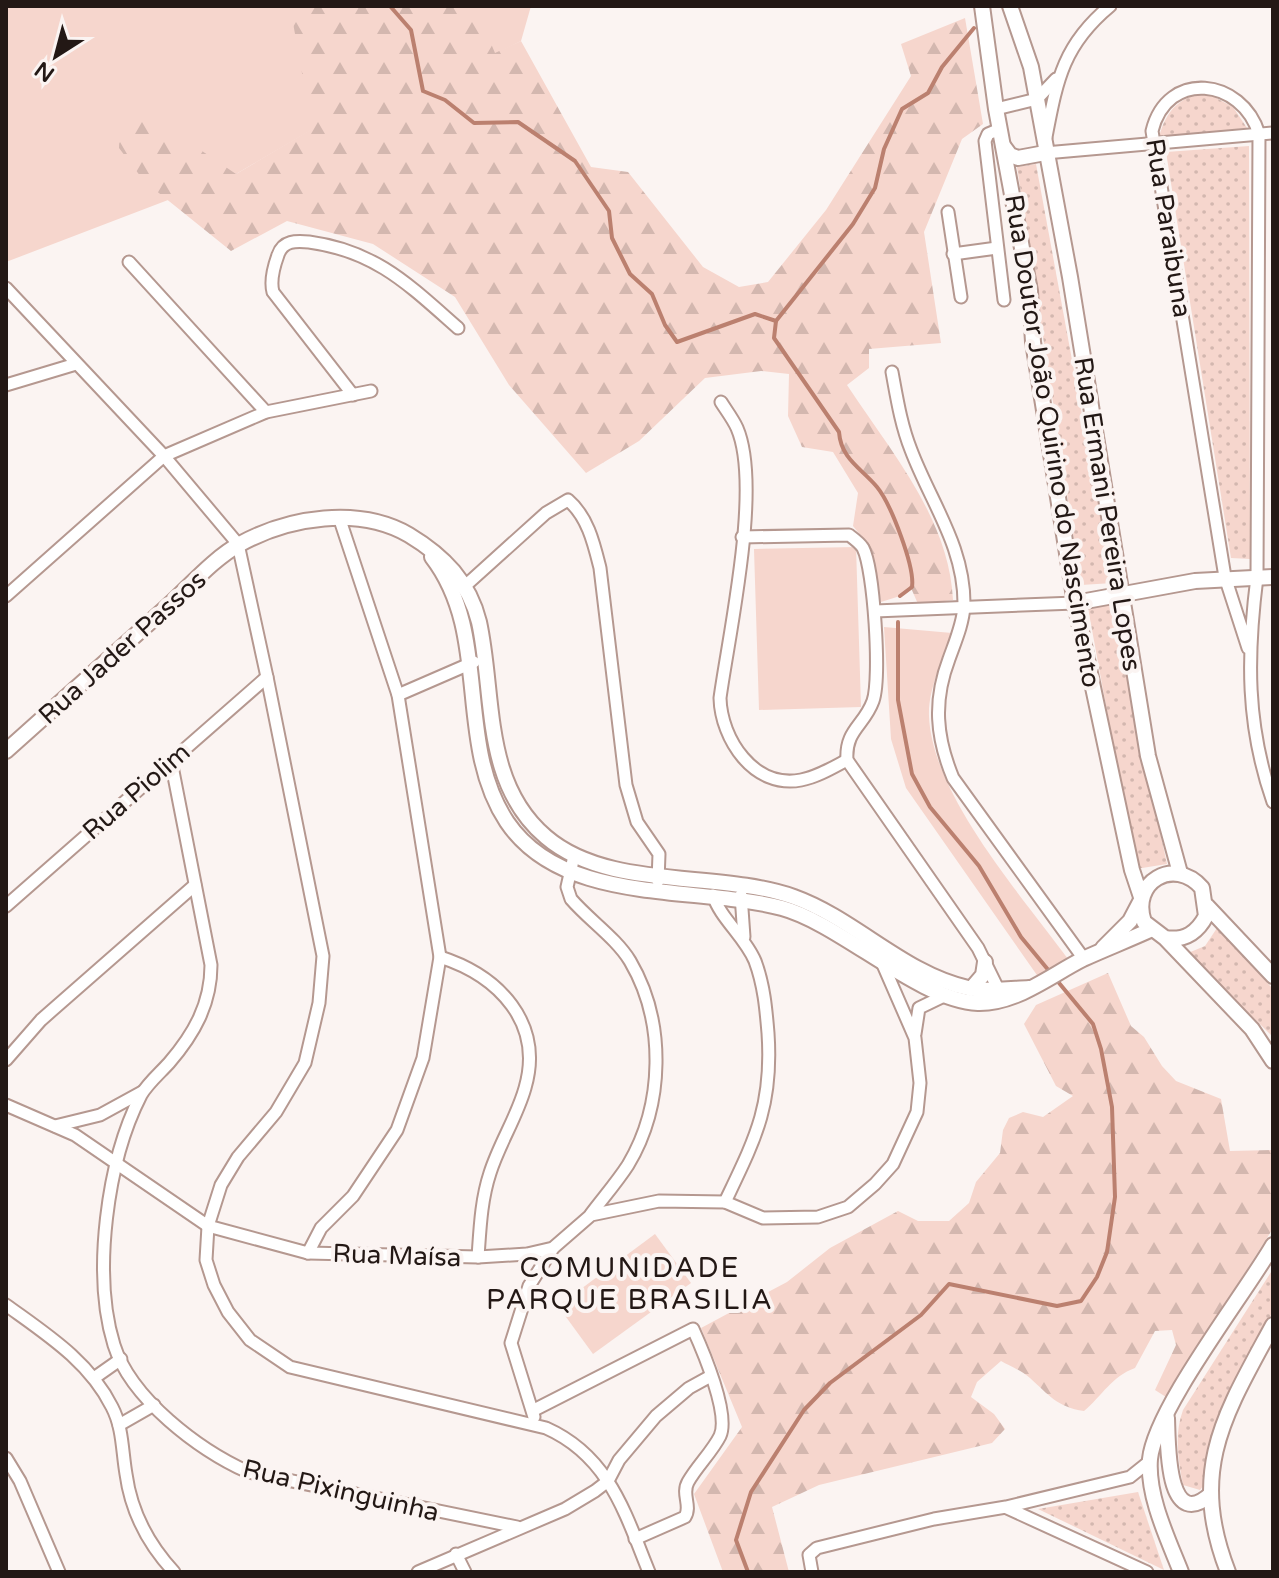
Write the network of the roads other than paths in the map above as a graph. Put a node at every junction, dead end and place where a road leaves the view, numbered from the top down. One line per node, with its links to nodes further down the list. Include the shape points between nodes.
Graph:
1 (982, 6): 6 (street, Rua Doutor João Quirino do Nascimento)
2 (1010, 6): 5 (street, Rua Ermani Pereira Lopes)
3 (1110, 6): 4 (street, via 1082,33)
4 (1058, 75): 5 (street); 12 (street)
5 (1037, 99): 6 (street); 12 (street, Rua Ermani Pereira Lopes)
6 (996, 109): 7 (street, Rua Doutor João Quirino do Nascimento)
7 (1000, 129): 11 (street, Rua Doutor João Quirino do Nascimento); 14 (street, via 985,141)
8 (1273, 133): 9 (street)
9 (1259, 134): 10 (street); 10 (street, Rua Paraibuna, via 1246,109 1209,87 1178,94 1164,105 1155,117); 34 (street, Rua Paraibuna)
10 (1155, 144): 12 (street); 33 (street, Rua Paraibuna)
11 (1004, 147): 12 (street, via 1018,158); 39 (street, Rua Doutor João Quirino do Nascimento)
12 (1044, 150): 37 (street, Rua Ermani Pereira Lopes)
13 (948, 212): 15 (street)
14 (997, 248): 15 (street); 19 (street)
15 (953, 254): 18 (street)
16 (129, 262): 27 (street)
17 (6, 288): 21 (street)
18 (961, 297)
19 (1004, 300)
20 (458, 328): 25 (street, via 401,278 366,256 313,243 285,244 278,254 273,292)
21 (76, 364): 23 (street); 28 (street)
22 (892, 372): 40 (street, via 911,451 957,547)
23 (6, 385)
24 (371, 391): 25 (street)
25 (353, 395): 27 (street)
26 (721, 402): 30 (street, via 737,429 745,464)
27 (266, 412): 28 (street)
28 (164, 456): 32 (street); 38 (street)
29 (339, 517): 31 (street, via 371,520); 32 (street, via 301,523); 46 (street)
30 (742, 537): 41 (street, via 849,535 863,547); 48 (street, via 720,698 720,720 729,742 755,767 780,780 799,780)
31 (420, 541): 36 (street, via 445,560); 44 (street, via 441,569 464,622)
32 (238, 544): 45 (street); 47 (street, Rua Jader Passos)
33 (1225, 577): 34 (street); 37 (street); 42 (street, Rua Paraibuna)
34 (1257, 577): 35 (street); 42 (street, Rua Paraibuna)
35 (1273, 577)
36 (465, 586): 43 (street); 54 (street, via 546,513 568,500 577,507 600,568 626,785 637,822 659,854)
37 (1123, 595): 39 (street); 53 (street, Rua Ermani Pereira Lopes, via 1148,756)
38 (6, 596)
39 (1075, 603): 40 (street); 58 (street, Rua Doutor João Quirino do Nascimento)
40 (964, 608): 41 (street); 66 (street, via 937,701 943,753 953,778)
41 (875, 611): 48 (street, via 874,698 846,744)
42 (1248, 648): 50 (street, Rua Paraibuna, via 1255,730)
43 (485, 659): 44 (street); 51 (street, via 497,752 512,795 544,836)
44 (470, 664): 46 (street); 52 (street, via 480,759 496,804 532,850)
45 (267, 677): 49 (street, Rua Piolim); 81 (street, via 323,956 319,1003 305,1063 221,1185)
46 (398, 695): 65 (street)
47 (6, 751)
48 (847, 760): 67 (street)
49 (171, 761): 55 (street, Rua Pixinguinha); 59 (street, Rua Piolim)
50 (1273, 802)
51 (574, 856): 52 (street); 54 (street)
52 (568, 872): 54 (street); 80 (street, via 571,899 628,958 649,998 655,1027 650,1111 628,1165)
53 (1180, 873): 58 (street, via 1156,878); 60 (street, via 1202,888)
54 (658, 882): 56 (street)
55 (195, 885): 73 (street, via 41,1020); 75 (street, Rua Pixinguinha, via 211,984 190,1039)
56 (713, 890): 57 (street); 62 (street)
57 (741, 894): 62 (street); 64 (street, via 793,897)
58 (1141, 899): 61 (street, via 1140,912); 66 (street, via 1130,921)
59 (6, 906)
60 (1207, 906): 63 (street, via 1194,932); 68 (street)
61 (1150, 930): 63 (street); 66 (street)
62 (744, 938): 79 (street, via 765,999 770,1073 756,1136)
63 (1165, 938): 74 (street, via 1252,1029)
64 (884, 954): 69 (street); 71 (street); 72 (street)
65 (440, 957): 84 (street, via 423,1058 397,1130 353,1196 321,1228); 85 (street, via 463,964 511,999 530,1045 526,1088 489,1173)
66 (1084, 959): 70 (street, via 1032,986)
67 (985, 962): 69 (street, via 983,975); 70 (street)
68 (1273, 976)
69 (971, 989): 70 (street)
70 (1001, 994): 71 (street, via 978,1003)
71 (946, 995): 72 (street, via 919,1008)
72 (915, 1038): 79 (street, via 917,1112 893,1164 848,1207 792,1220 763,1218)
73 (6, 1060)
74 (1273, 1061)
75 (143, 1092): 77 (street, via 100,1115); 78 (street, Rua Pixinguinha)
76 (6, 1105): 77 (street, Rua Maísa)
77 (53, 1126): 78 (street, Rua Maísa)
78 (116, 1160): 81 (street, Rua Maísa); 88 (street, Rua Pixinguinha, via 104,1224 106,1284 114,1345)
79 (725, 1202): 80 (street, via 659,1201)
80 (591, 1215): 83 (street)
81 (208, 1226): 84 (street, Rua Maísa); 94 (street, via 206,1260 228,1312 250,1340 290,1367)
82 (1273, 1245): 93 (street)
83 (553, 1248): 85 (street, Rua Maísa); 92 (street, via 529,1286 511,1343)
84 (308, 1253): 85 (street, Rua Maísa)
85 (478, 1257)
86 (6, 1305): 90 (street, via 65,1348)
87 (1273, 1325): 99 (street, via 1219,1431)
88 (121, 1359): 90 (street); 91 (street, Rua Pixinguinha)
89 (709, 1377): 92 (street, via 693,1329 688,1329); 98 (street, via 656,1416); 102 (street, via 720,1399 721,1435 687,1484 688,1513)
90 (94, 1378): 95 (street)
91 (154, 1405): 95 (street); 101 (street, Rua Pixinguinha, via 214,1457 248,1472)
92 (534, 1410): 94 (street)
93 (1166, 1414): 97 (street); 99 (street, via 1175,1491 1191,1504)
94 (534, 1424): 98 (street, via 573,1439)
95 (119, 1425): 105 (street, via 138,1518 155,1551)
96 (6, 1458): 104 (street)
97 (1150, 1461): 100 (street, via 1130,1477); 111 (street, via 1164,1530)
98 (608, 1481): 101 (street, via 565,1509); 102 (street)
99 (1211, 1494): 112 (street)
100 (1006, 1507): 109 (street, via 817,1548 809,1555); 110 (street)
101 (517, 1527): 103 (street)
102 (635, 1539): 108 (street)
103 (456, 1554): 106 (street); 107 (street)
104 (59, 1572)
105 (174, 1572)
106 (418, 1572)
107 (465, 1572)
108 (649, 1572)
109 (812, 1572)
110 (1147, 1572)
111 (1181, 1572)
112 (1228, 1572)

